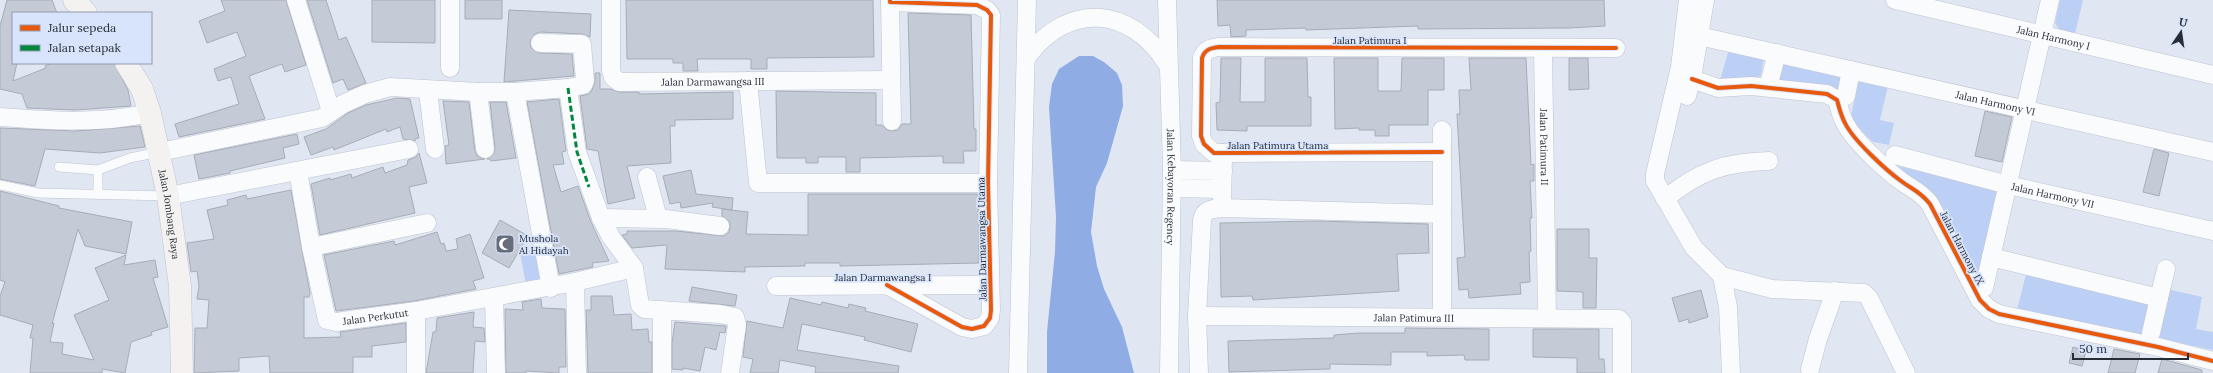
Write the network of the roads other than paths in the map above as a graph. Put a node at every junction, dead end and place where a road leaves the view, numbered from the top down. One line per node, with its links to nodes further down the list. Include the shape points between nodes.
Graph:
1 (74, 0): 13 (main road)
2 (296, 0): 35 (street)
3 (450, 0): 24 (street)
4 (611, 0): 29 (street, Jalan Darmawangsa III, via 611,70 613,77 619,82)
5 (1027, 0): 20 (street)
6 (1167, 0): 23 (street, Jalan Kebayoran Regency)
7 (1688, 0): 62 (street, via 1680,67 1655,174 1655,181)
8 (1705, 0): 15 (street)
9 (1895, 0): 14 (street, Jalan Harmony I)
10 (2050, 0): 14 (street)
11 (890, 1): 12 (street); 27 (street)
12 (977, 2): 55 (street, Jalan Darmawangsa Utama, via 990,16)
13 (85, 12)
14 (2042, 34): 26 (street, Jalan Harmony I); 36 (street)
15 (1699, 36): 19 (street, Jalan Harmony VI); 90 (street, Jalan Harmony IX, via 1689,87 1752,86 1827,94 1837,100 1844,123 1852,133 1902,183 1922,193 1980,300 1989,309 1999,314)
16 (540, 43): 30 (street, via 582,44 584,84)
17 (1616, 48): 18 (street)
18 (1543, 49): 21 (street, Jalan Patimura I, via 1219,47 1207,50); 88 (street, Jalan Patimura II)
19 (1777, 53): 25 (street, Jalan Harmony VI); 28 (street)
20 (1027, 57): 23 (street, via 1038,41 1053,29 1071,21 1096,18 1127,24 1144,34); 98 (street)
21 (1202, 58): 49 (street, Jalan Patimura Utama, via 1202,140)
22 (127, 64): 37 (main road, Jalan Jombang Raya, via 142,89)
23 (1167, 64): 52 (street, Jalan Kebayoran Regency)
24 (450, 68)
25 (1851, 70): 34 (street); 36 (street, Jalan Harmony VI)
26 (2213, 74)
27 (891, 80): 29 (street, Jalan Darmawangsa III); 39 (street)
28 (1770, 80)
29 (748, 81): 55 (street, via 758,183)
30 (568, 88): 33 (street); 65 (street, via 577,152)
31 (428, 91): 32 (street); 35 (street, via 390,87 378,89); 42 (street)
32 (478, 92): 33 (street); 43 (street)
33 (515, 92): 79 (street)
34 (1846, 96)
35 (331, 110): 44 (street, via 322,118)
36 (2025, 110): 46 (street, Jalan Harmony VI); 57 (street)
37 (150, 113): 38 (street, via 84,121); 44 (main road, Jalan Jombang Raya)
38 (0, 117)
39 (892, 121)
40 (1442, 130): 45 (street)
41 (409, 149): 53 (street)
42 (435, 149)
43 (485, 149)
44 (160, 152): 51 (lane, via 130,158); 61 (main road, Jalan Jombang Raya)
45 (1442, 152): 49 (street, Jalan Patimura Utama); 64 (street)
46 (2213, 152)
47 (1895, 155): 57 (street, Jalan Harmony VII)
48 (1769, 161): 62 (street, via 1732,164 1706,171)
49 (1223, 162): 52 (street, Jalan Patimura Utama); 59 (street)
50 (60, 167): 51 (lane)
51 (98, 170): 60 (lane)
52 (1172, 170): 58 (street, Jalan Kebayoran Regency)
53 (298, 171): 61 (street); 70 (street)
54 (647, 177): 66 (street)
55 (988, 183): 77 (street, Jalan Darmawangsa Utama)
56 (0, 185): 60 (lane, via 38,194)
57 (2008, 185): 69 (street, Jalan Harmony VII); 71 (street)
58 (1172, 188): 59 (street); 99 (street, Jalan Kebayoran Regency)
59 (1222, 189): 63 (street)
60 (98, 194): 61 (lane)
61 (168, 196): 92 (main road, Jalan Jombang Raya, via 180,286)
62 (1665, 199): 74 (street, via 1694,248)
63 (1222, 208): 64 (street); 86 (street, via 1208,210 1203,214)
64 (1442, 214): 87 (street)
65 (601, 218): 66 (street); 72 (street, via 611,237)
66 (658, 218): 68 (street)
67 (427, 223): 70 (street)
68 (720, 226)
69 (2213, 232)
70 (311, 247): 84 (street, Jalan Perkutut, via 327,320 336,322)
71 (1991, 257): 80 (street); 83 (street)
72 (634, 268): 75 (street, Jalan Perkutut); 85 (street, via 641,307)
73 (2166, 269): 83 (street)
74 (1722, 276): 81 (street, via 1772,289); 102 (street, via 1728,307)
75 (575, 282): 79 (street, Jalan Perkutut); 95 (street)
76 (887, 285): 77 (street, Jalan Darmawangsa I); 77 (street, Jalan Darmawangsa Utama, via 962,327 972,329 984,326 988,321 991,310); 78 (street, Jalan Darmawangsa I)
77 (990, 285)
78 (776, 286)
79 (551, 288): 82 (street, Jalan Perkutut)
80 (1984, 288)
81 (1835, 291): 91 (street); 103 (street, via 1864,293 1869,298)
82 (494, 298): 84 (street, Jalan Perkutut); 94 (street)
83 (2159, 298): 89 (street)
84 (416, 311): 93 (street)
85 (662, 311): 96 (street); 97 (street, via 726,314 737,319)
86 (1197, 316): 87 (street, Jalan Patimura III); 100 (street)
87 (1442, 317): 88 (street, Jalan Patimura III)
88 (1546, 318): 101 (street, Jalan Patimura III, via 1619,319 1622,322)
89 (2151, 333)
90 (2213, 361)
91 (1810, 369)
92 (182, 373)
93 (416, 373)
94 (496, 373)
95 (577, 373)
96 (662, 373)
97 (730, 373)
98 (1018, 373)
99 (1169, 373)
100 (1199, 373)
101 (1622, 373)
102 (1731, 373)
103 (1906, 373)

